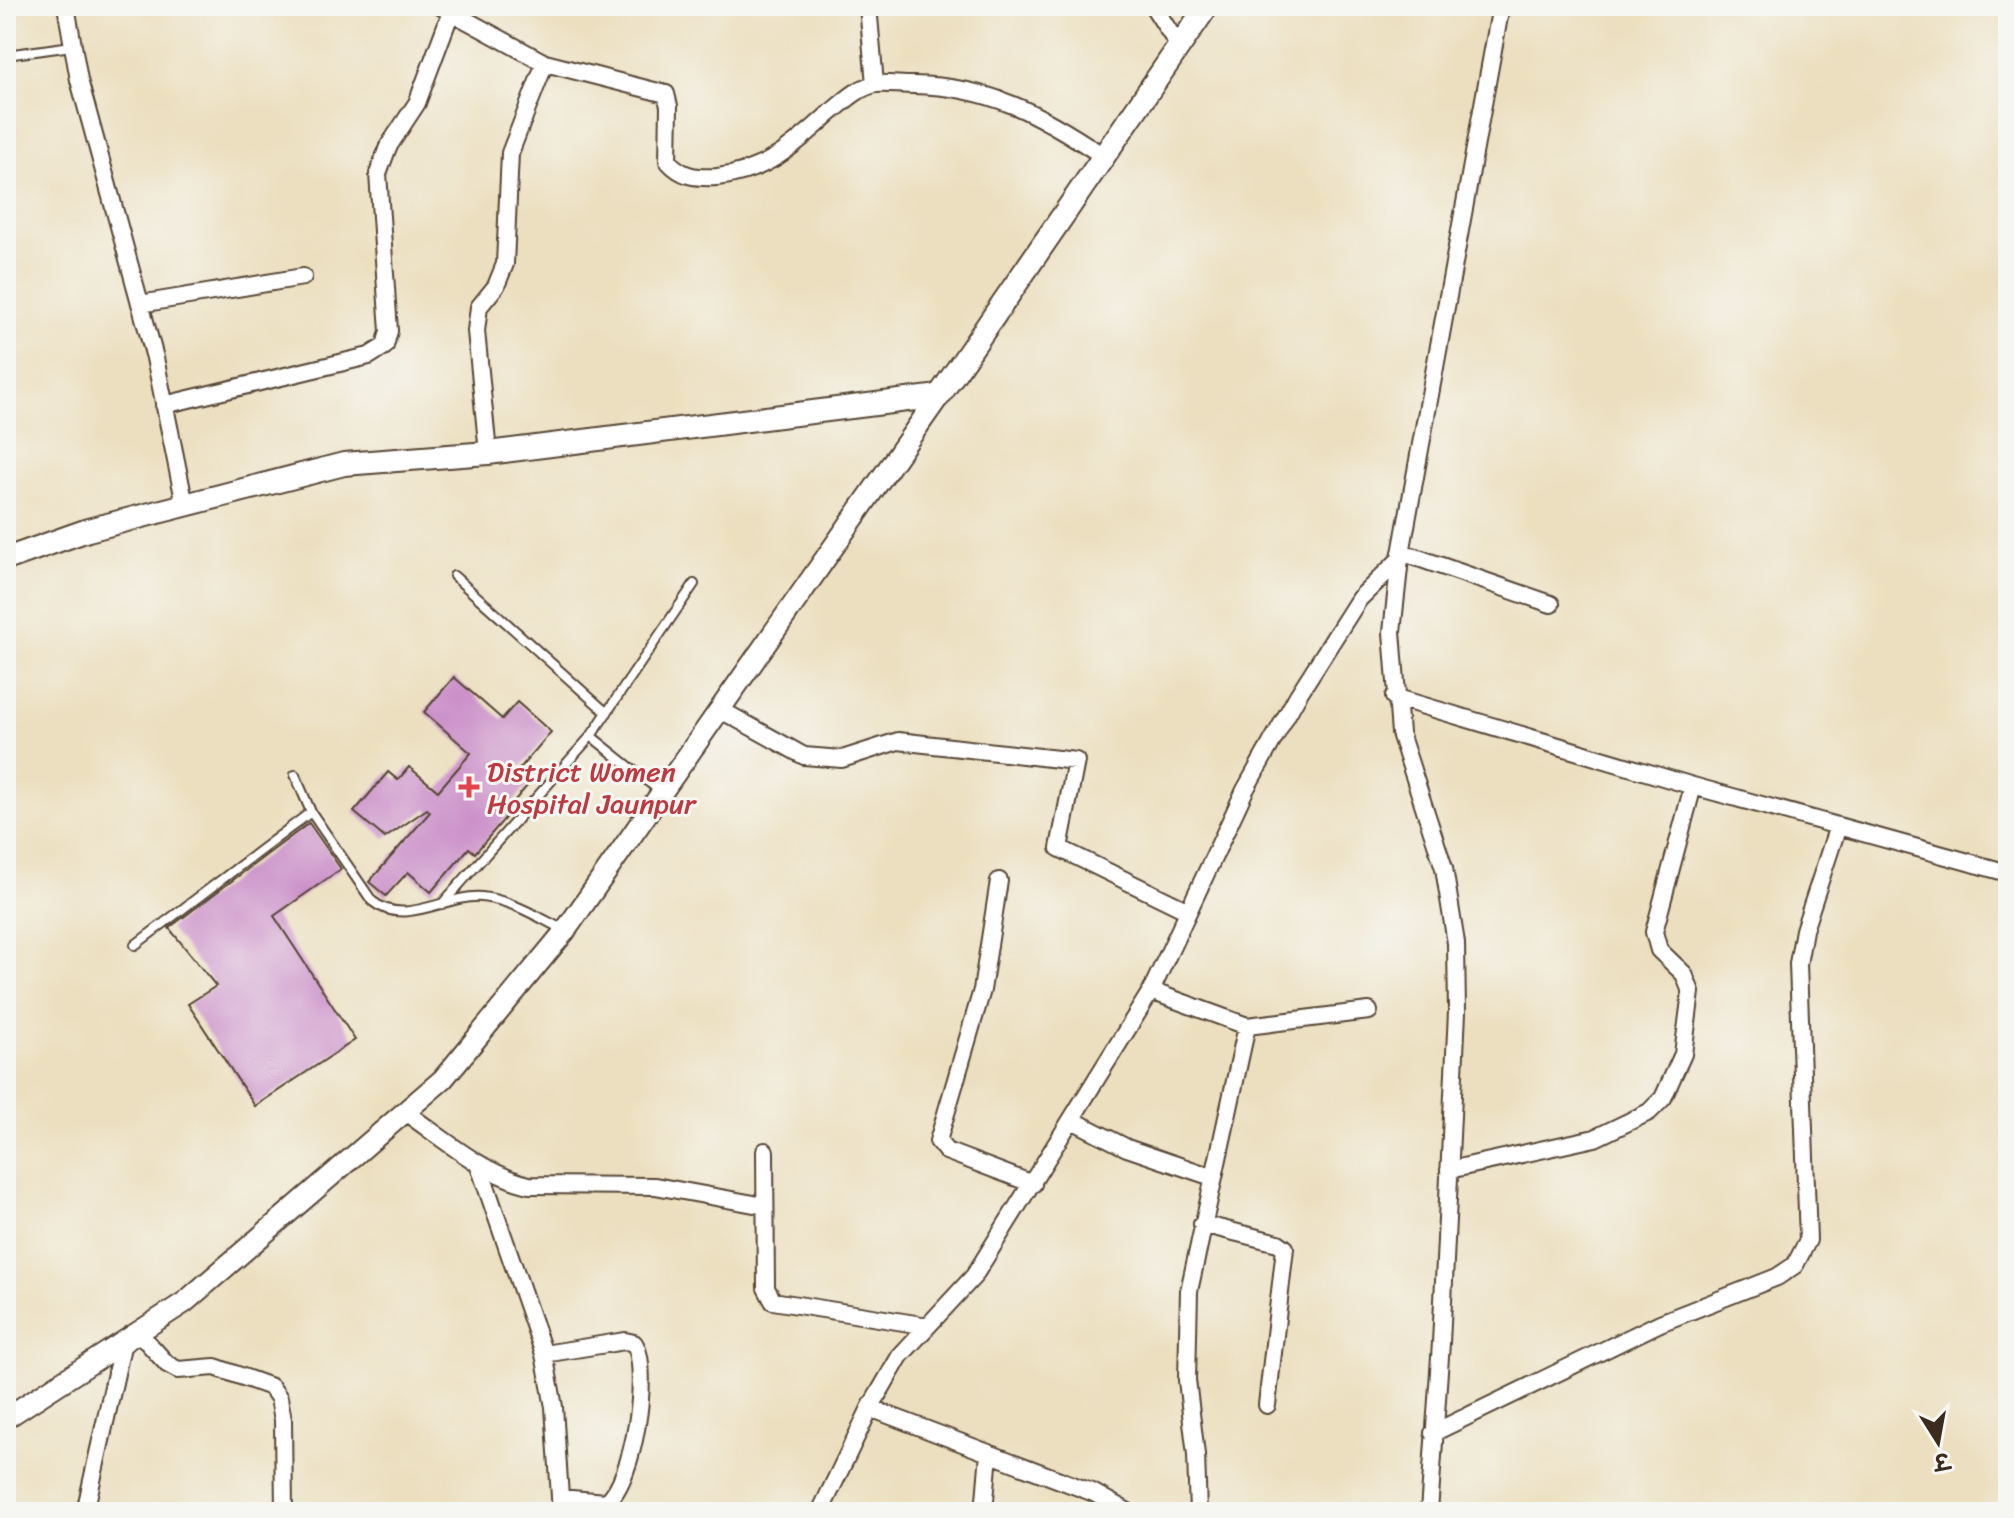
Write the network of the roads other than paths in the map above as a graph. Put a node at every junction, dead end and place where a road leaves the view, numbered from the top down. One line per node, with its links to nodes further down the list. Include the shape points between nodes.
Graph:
1 (66, 6): 8 (street)
2 (868, 6): 11 (street)
3 (1153, 6): 7 (street)
4 (1207, 6): 7 (main road)
5 (1501, 6): 19 (street)
6 (446, 9): 10 (street); 16 (street, via 424,89 388,147 378,174 389,331 385,346 369,356)
7 (1178, 45): 12 (main road)
8 (72, 46): 9 (lane); 14 (street)
9 (6, 55)
10 (545, 63): 11 (street, via 666,94 668,161 679,172 698,178 743,174 767,165 851,95); 17 (street, via 510,153 505,264 479,307 476,331)
11 (875, 84): 12 (street, via 938,85 1015,103)
12 (1103, 156): 15 (main road)
13 (303, 277): 14 (street)
14 (140, 304): 16 (street)
15 (939, 396): 17 (main road); 25 (street)
16 (164, 405): 18 (street)
17 (488, 453): 18 (main road, via 344,464)
18 (185, 505): 20 (main road, via 88,530)
19 (1400, 556): 23 (street); 24 (street, via 1392,632); 36 (street, via 1359,599 1298,695 1245,790)
20 (6, 559)
21 (454, 576): 26 (lane)
22 (694, 584): 26 (lane)
23 (1551, 604)
24 (1394, 697): 29 (street); 46 (street, via 1400,733 1444,868 1456,943)
25 (719, 709): 30 (street); 36 (street, via 804,756 842,759 898,741 1076,761 1059,848)
26 (607, 713): 27 (lane)
27 (591, 736): 30 (lane); 35 (lane)
28 (295, 775): 31 (lane)
29 (1693, 786): 32 (street); 46 (street, via 1654,932 1659,950 1684,974 1691,992 1683,1054 1663,1098 1649,1112 1595,1138)
30 (661, 793): 37 (street)
31 (311, 812): 35 (lane, via 381,909 412,911); 38 (lane)
32 (1838, 826): 33 (street); 57 (street, via 1798,964 1808,1240 1803,1255 1777,1277 1660,1323)
33 (2008, 873)
34 (999, 881): 48 (street, via 982,990 938,1141 946,1151)
35 (442, 904): 37 (lane, via 478,897 504,901)
36 (1188, 911): 39 (street)
37 (565, 931): 42 (street, via 443,1079)
38 (135, 945)
39 (1151, 991): 41 (street); 43 (street)
40 (1369, 1011): 41 (street)
41 (1247, 1026): 47 (street)
42 (405, 1112): 45 (street); 52 (street, via 185,1302)
43 (1072, 1120): 47 (street, via 1127,1148); 48 (street)
44 (765, 1151): 49 (street)
45 (478, 1163): 49 (street, via 529,1185 655,1186); 53 (street)
46 (1449, 1170): 57 (street)
47 (1212, 1177): 50 (street)
48 (1033, 1184): 51 (street, via 974,1276)
49 (765, 1206): 51 (street, via 766,1288 773,1301)
50 (1202, 1224): 54 (street, via 1285,1248); 65 (street, via 1189,1291 1187,1380)
51 (928, 1326): 55 (street, via 900,1356)
52 (131, 1338): 56 (street); 60 (street); 61 (street, via 178,1370 215,1367 271,1387 283,1420)
53 (544, 1354): 59 (street, via 554,1407); 59 (street, via 625,1341 634,1343 640,1357 635,1442 621,1484 606,1502)
54 (1267, 1405)
55 (870, 1408): 58 (street); 62 (street)
56 (6, 1418)
57 (1433, 1433): 66 (street)
58 (989, 1453): 63 (street); 64 (street, via 1094,1493)
59 (560, 1505)
60 (85, 1512)
61 (284, 1512)
62 (820, 1512)
63 (984, 1512)
64 (1128, 1512)
65 (1198, 1512)
66 (1429, 1512)

